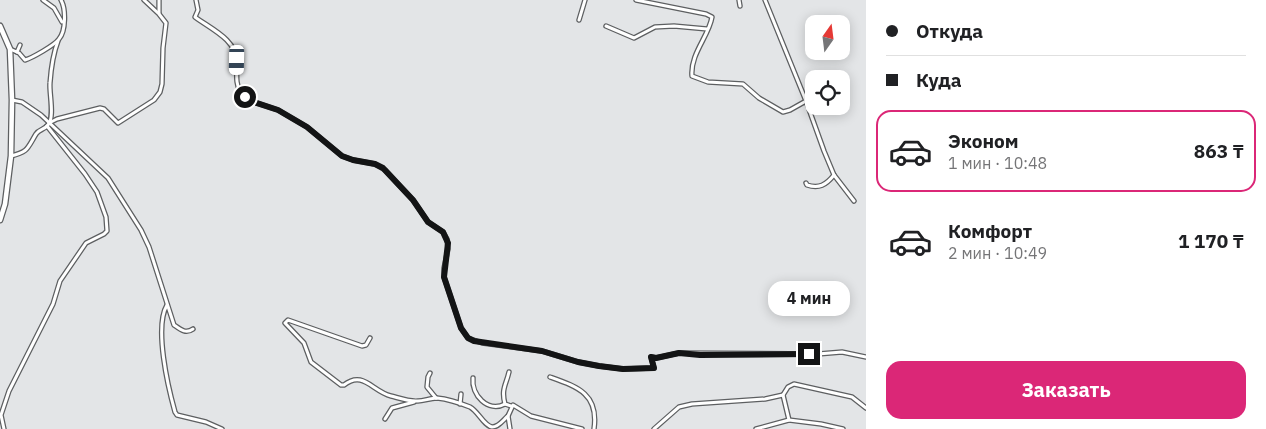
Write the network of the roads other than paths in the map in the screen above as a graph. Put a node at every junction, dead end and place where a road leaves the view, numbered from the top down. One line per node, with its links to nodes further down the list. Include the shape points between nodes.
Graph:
1 (43, 0): 14 (street, via 57,12)
2 (61, 0): 14 (street, via 65,9)
3 (144, 0): 11 (street)
4 (159, 0): 11 (street)
5 (196, 0): 34 (street, via 198,10 195,17 233,47 240,94 307,127 342,156 383,168 413,200 428,222 443,232 448,243 444,277 461,328 468,338 623,369 654,368 651,357 679,353 842,352)
6 (585, 0): 12 (street)
7 (636, 0): 16 (street, via 710,15 712,19)
8 (739, 0): 10 (street)
9 (765, 0): 21 (street)
10 (740, 6)
11 (159, 14): 25 (street, via 166,28 162,84 154,100 118,123 100,108 57,119)
12 (579, 20)
13 (0, 26): 19 (street)
14 (63, 26): 17 (street)
15 (606, 26): 16 (street, via 634,38 655,27)
16 (708, 29): 23 (street, via 699,46 692,76 708,82 743,84 783,112)
17 (58, 40): 20 (street, via 25,60); 25 (street, via 50,84)
18 (20, 45): 20 (street)
19 (10, 49): 20 (street); 22 (street)
20 (17, 52)
21 (805, 98)
22 (12, 100): 25 (street, via 25,103 41,114); 26 (street)
23 (805, 101)
24 (812, 115): 27 (street)
25 (48, 125): 26 (street, via 39,129 27,150 21,155); 31 (street, via 102,171 113,185 149,247); 50 (street, via 97,192 106,217 106,231 86,244 60,281 9,391 1,415)
26 (11, 156): 30 (street)
27 (834, 175): 28 (street, via 820,187 807,186); 29 (street)
28 (806, 183)
29 (854, 201)
30 (0, 220)
31 (167, 305): 32 (street, via 174,325 184,332); 51 (street, via 162,340 175,412)
32 (193, 329)
33 (370, 338): 42 (street, via 362,346 288,320 285,322 304,343 311,362 341,385 361,379 386,394)
34 (866, 356)
35 (509, 372): 44 (street, via 504,386)
36 (430, 373): 41 (street, via 427,387)
37 (550, 377): 54 (street, via 572,385 588,396 594,413)
38 (473, 378): 44 (street, via 478,398 495,407)
39 (461, 394): 43 (street)
40 (784, 395): 46 (street, via 790,385 798,384 852,396); 49 (street); 55 (street, via 679,407)
41 (436, 398): 42 (street); 43 (street)
42 (417, 401): 48 (street, via 392,408)
43 (460, 404): 47 (street, via 476,411 491,427)
44 (505, 404): 45 (street)
45 (512, 406): 47 (street); 53 (street, via 531,416)
46 (866, 408)
47 (508, 416): 52 (street)
48 (385, 419)
49 (789, 420): 56 (street); 57 (street)
50 (4, 429)
51 (222, 429)
52 (510, 429)
53 (582, 429)
54 (594, 429)
55 (654, 429)
56 (756, 429)
57 (843, 429)

